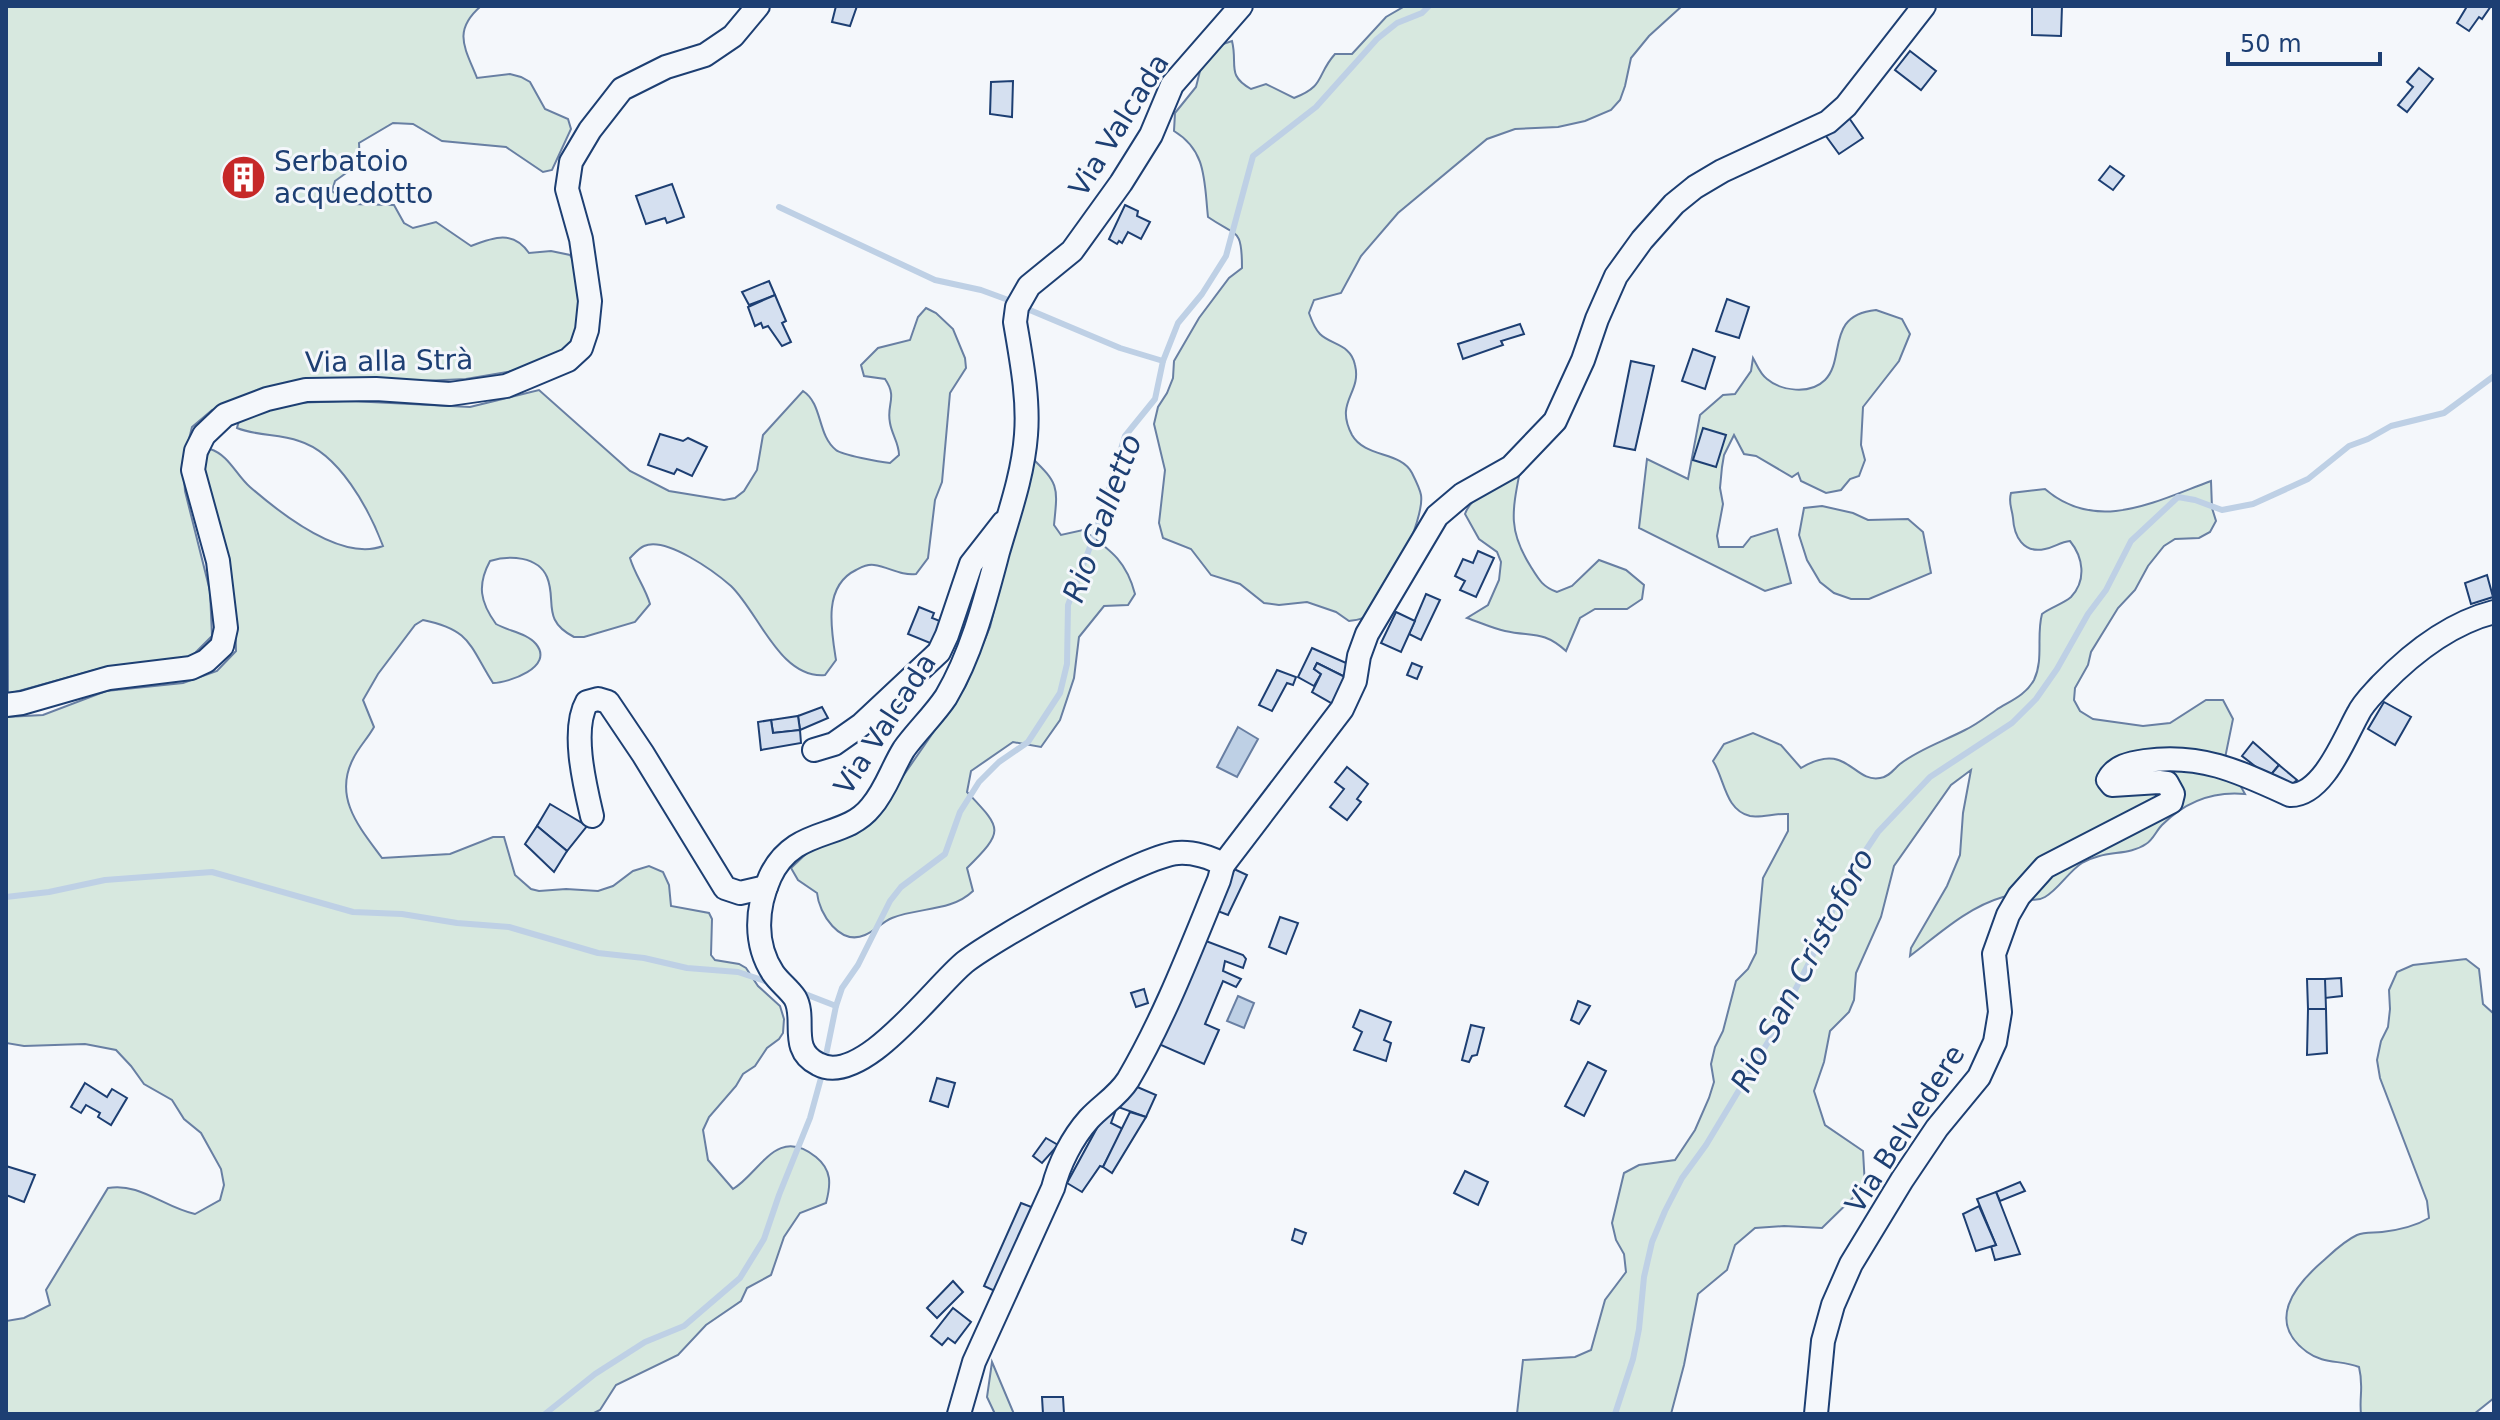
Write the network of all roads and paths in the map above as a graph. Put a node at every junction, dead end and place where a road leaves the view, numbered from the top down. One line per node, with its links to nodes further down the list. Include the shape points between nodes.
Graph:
1 (758, 6): 6 (street, Via alla Strà, via 733,36 705,55 622,89 571,162 567,189 590,301 581,348 568,360 506,386 450,394 306,390 225,415 204,435 193,470 218,561 226,628 222,646 191,668 109,678)
2 (1241, 6): 4 (street, Via Valcada, via 1172,85 1151,135 1092,225 1072,251 1029,286 1017,307 1027,417)
3 (1924, 6): 9 (street, via 1828,122 1707,179 1674,204 1642,240 1616,276 1555,421 1511,467 1437,516 1367,634 1342,709)
4 (1009, 516): 7 (street, via 971,564 939,652 861,725 834,744); 10 (street, Via Valcada, via 969,647 945,697 902,753 871,808 858,820 795,846 782,857)
5 (2494, 612): 14 (street, Via Belvedere, via 2450,631 2409,658 2360,710 2326,771 2297,795 2206,761 2170,758 2127,764 2110,776 2112,785 2167,783 2171,802 2045,867 2019,896 1994,954 2000,1012 1995,1042 1979,1077 1925,1145 1851,1264 1823,1341)
6 (6, 705)
7 (814, 750)
8 (592, 816): 10 (street, via 584,782 582,711 587,702 598,699 608,702 643,754 725,888 740,893)
9 (1223, 865): 10 (street, Via Valcada, via 1179,853 1110,880 984,948 879,1047 857,1061 831,1068 806,1054 795,998 767,963 758,927); 11 (street, via 1179,978 1134,1070 1088,1120 1058,1168 974,1362)
10 (766, 887)
11 (968, 1388): 12 (street); 13 (street)
12 (959, 1414)
13 (981, 1414)
14 (1816, 1414)

